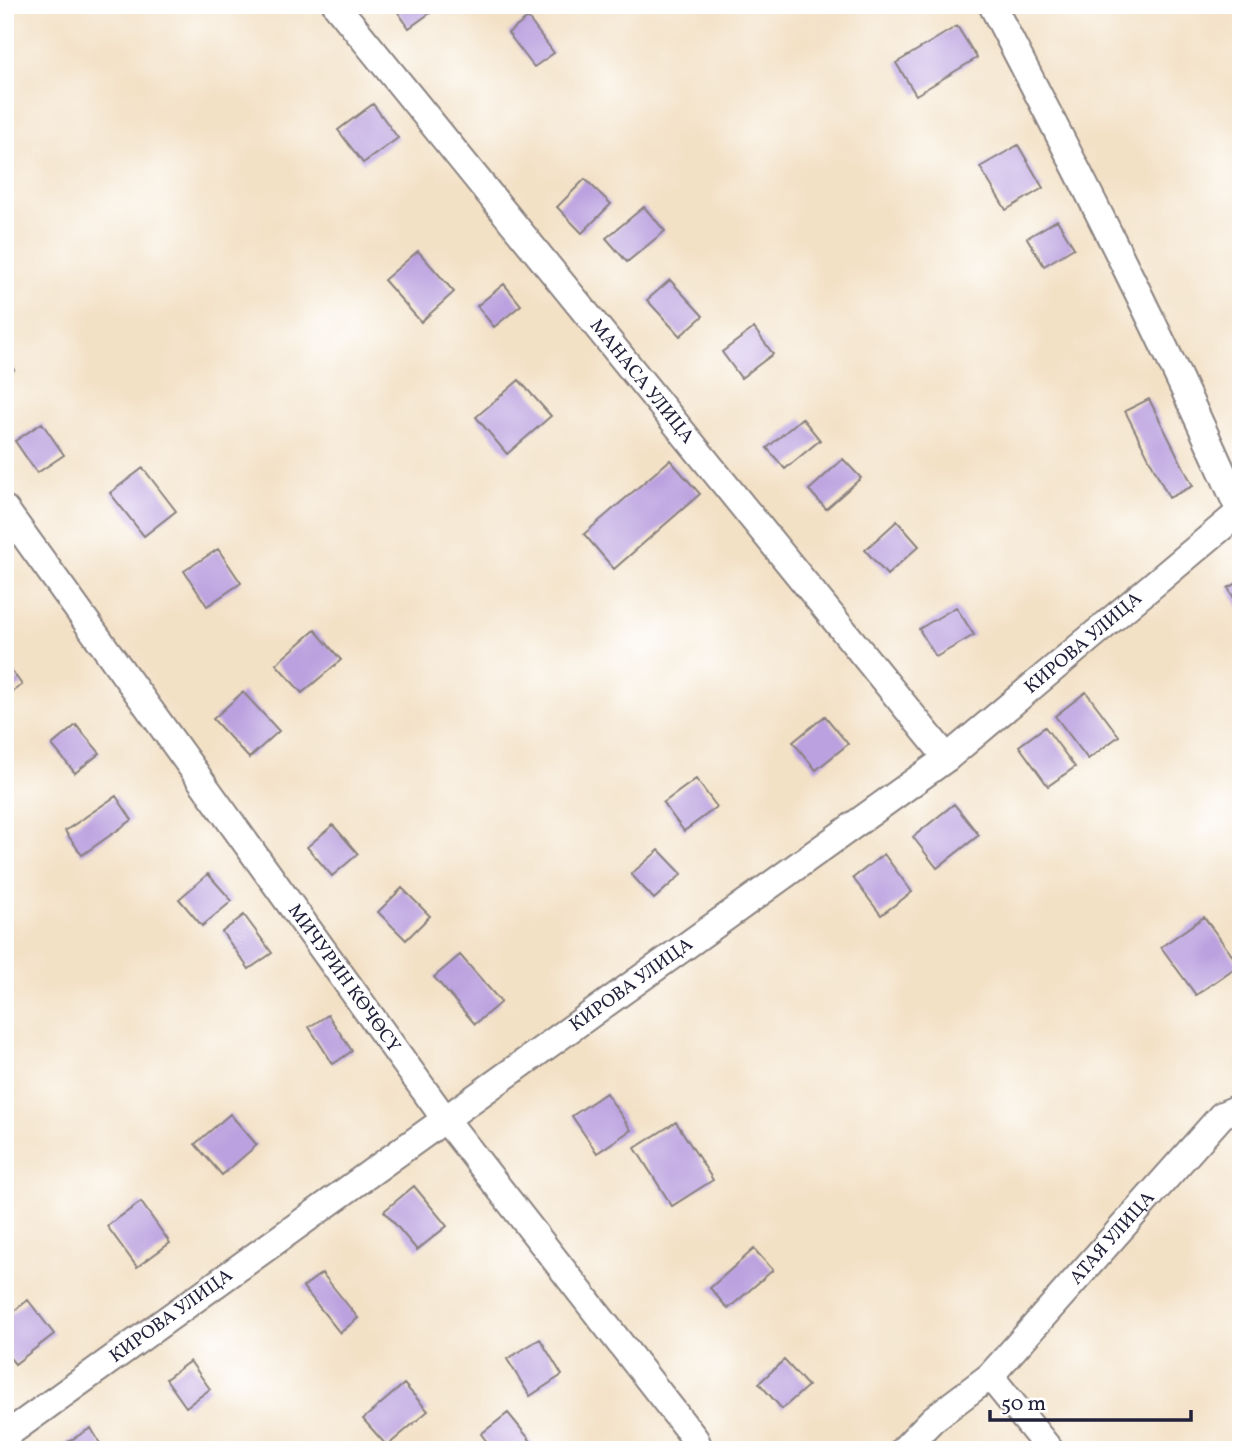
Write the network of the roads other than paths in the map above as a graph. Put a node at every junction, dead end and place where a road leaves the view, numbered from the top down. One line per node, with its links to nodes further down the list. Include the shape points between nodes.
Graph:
1 (336, 5): 5 (street, МАНАСА УЛИЦА)
2 (992, 5): 4 (street, via 1114,239)
3 (5, 509): 7 (street, МИЧУРИН КӨЧӨСҮ)
4 (1240, 511): 5 (street, КИРОВА УЛИЦА)
5 (947, 758): 7 (street, КИРОВА УЛИЦА)
6 (1241, 1107): 8 (street, АТАЯ УЛИЦА, via 1222,1115)
7 (445, 1119): 9 (street, КИРОВА УЛИЦА); 10 (street, МИЧУРИН КӨЧӨСҮ)
8 (990, 1376): 11 (street, АТАЯ УЛИЦА, via 933,1419); 12 (street)
9 (5, 1436)
10 (691, 1446)
11 (903, 1450)
12 (1050, 1450)

